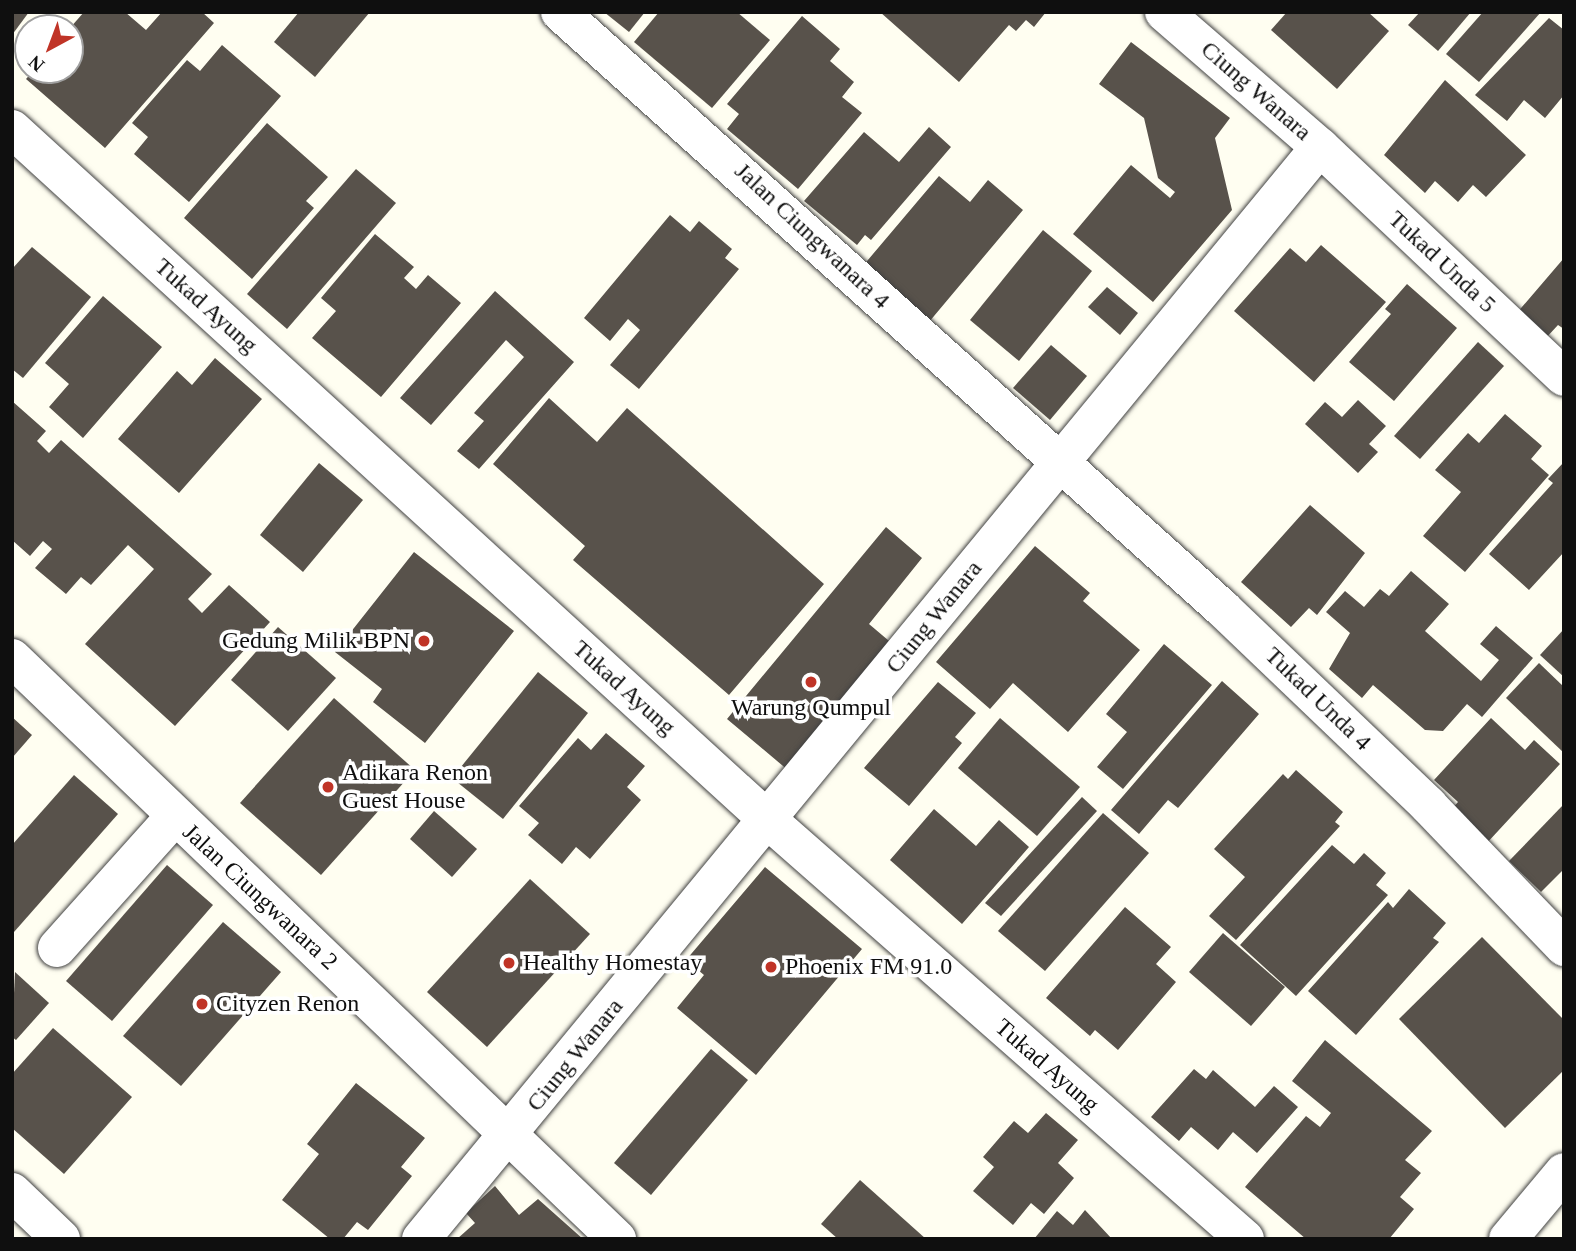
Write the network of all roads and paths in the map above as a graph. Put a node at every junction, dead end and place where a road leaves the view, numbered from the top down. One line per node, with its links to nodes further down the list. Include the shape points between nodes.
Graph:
1 (560, 12): 6 (street, Jalan Ciungwanara 4)
2 (1185, 20): 4 (street, Ciung Wanara)
3 (12, 128): 9 (street, Tukad Ayung)
4 (1320, 147): 5 (street, Tukad Unda 5); 6 (street, Ciung Wanara)
5 (1564, 377)
6 (1060, 464): 9 (street, Ciung Wanara); 10 (street, Tukad Unda 4, via 1428,805)
7 (12, 658): 8 (street, Jalan Ciungwanara 2)
8 (175, 816): 11 (street); 12 (street, Jalan Ciungwanara 2)
9 (768, 820): 12 (street, Ciung Wanara); 18 (street, Tukad Ayung)
10 (1564, 947)
11 (57, 948)
12 (510, 1134): 16 (street, Ciung Wanara); 17 (street, Jalan Ciungwanara 2)
13 (1564, 1172): 19 (street)
14 (12, 1192): 15 (street)
15 (61, 1239)
16 (421, 1239)
17 (617, 1239)
18 (1245, 1239)
19 (1508, 1239)

